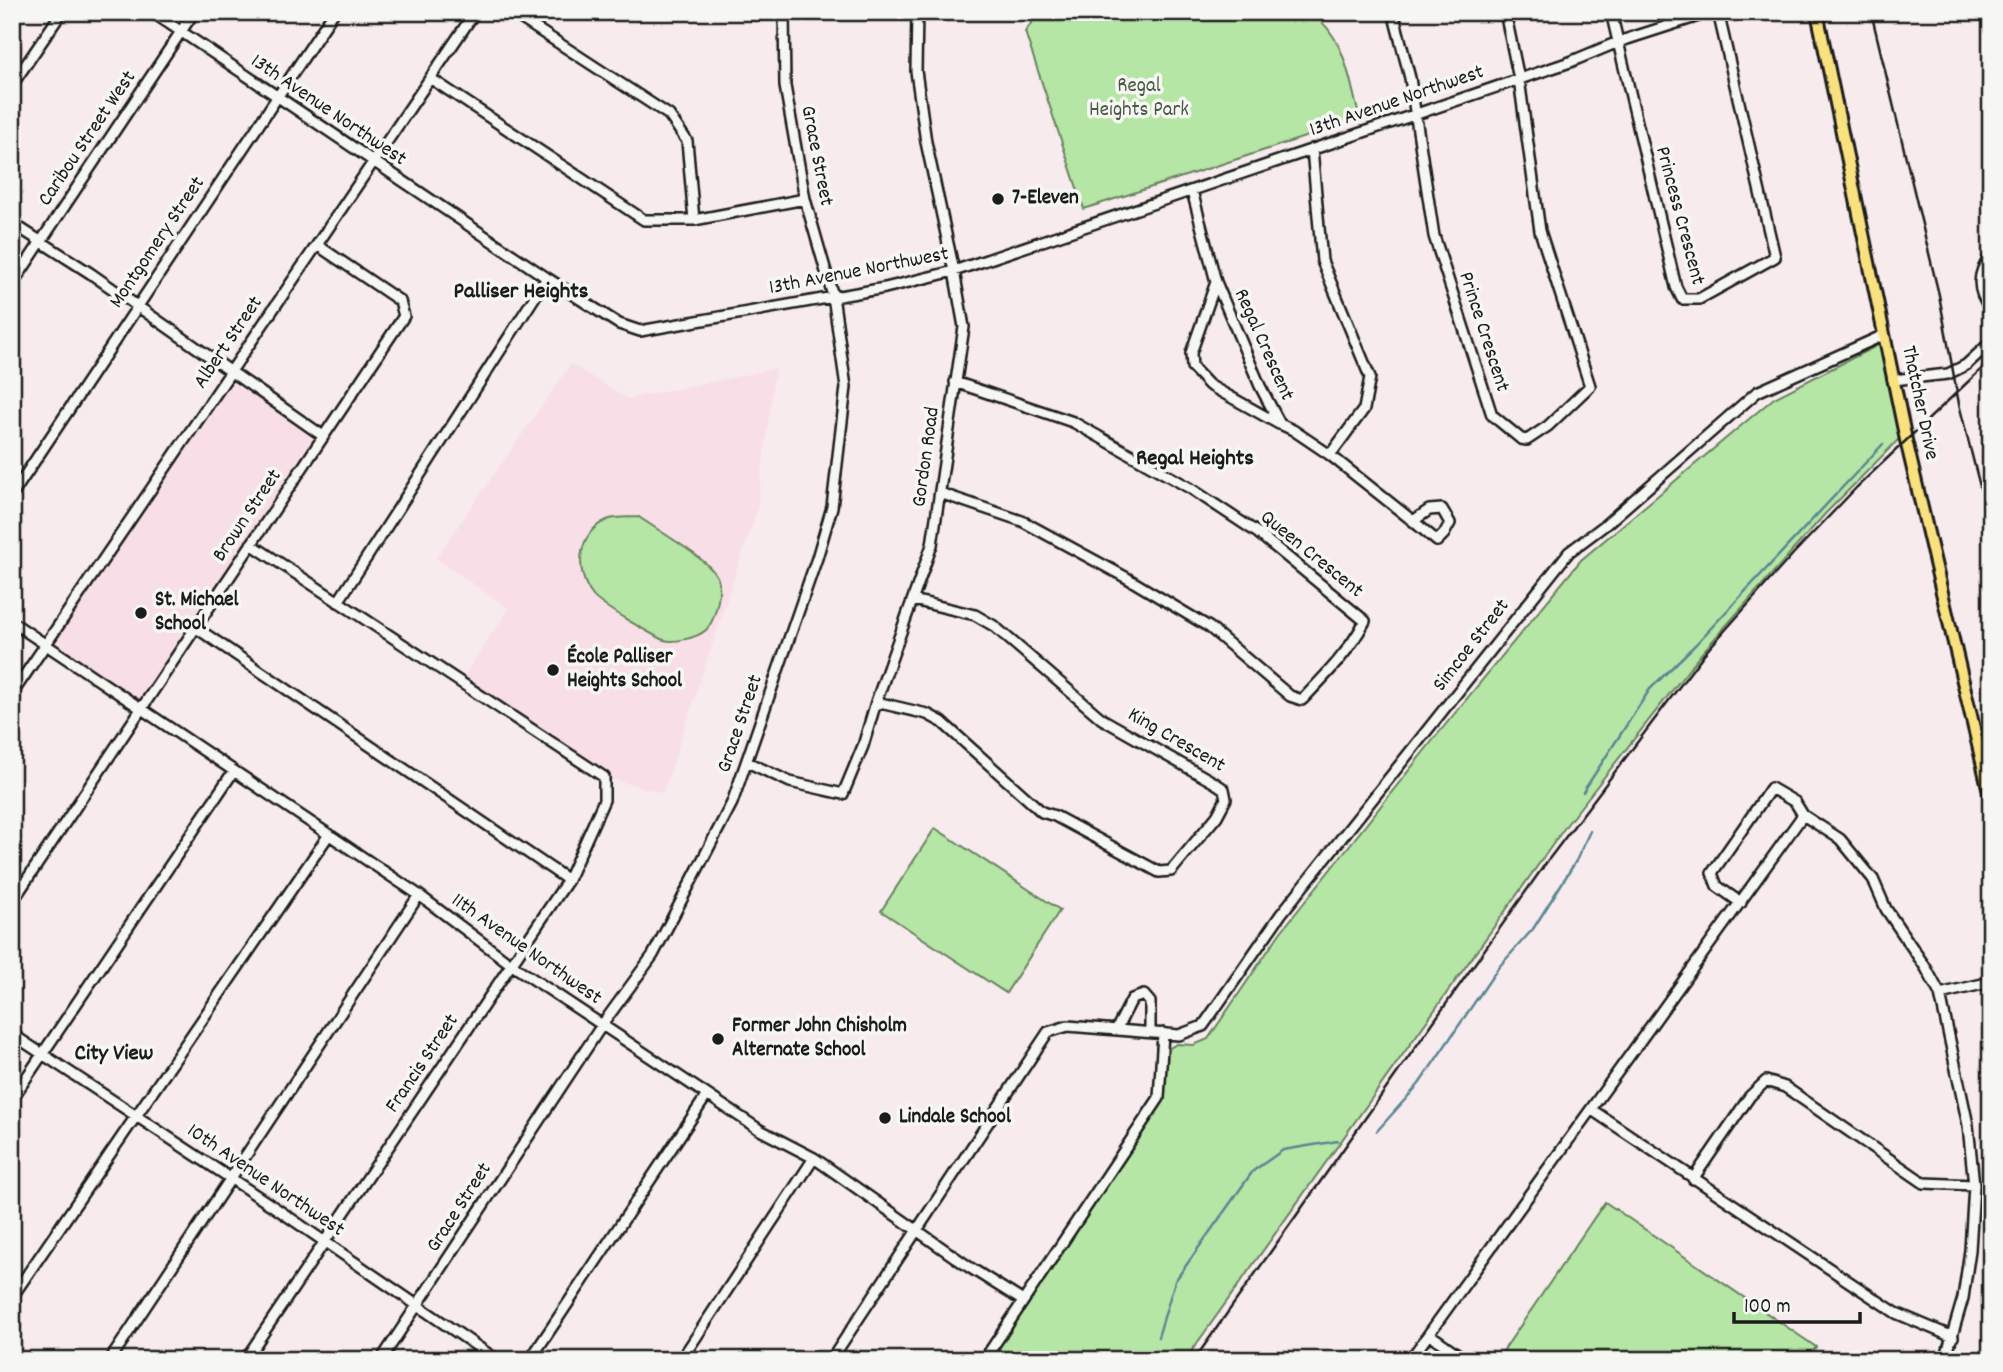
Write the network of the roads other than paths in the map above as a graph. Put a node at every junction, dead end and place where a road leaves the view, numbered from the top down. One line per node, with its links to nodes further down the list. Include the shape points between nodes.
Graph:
1 (62, 12): 19 (street)
2 (152, 12): 15 (street, 13th Avenue Northwest)
3 (194, 12): 15 (street, Caribou Street West)
4 (334, 12): 20 (street, Montgomery Street)
5 (475, 12): 17 (street, Albert Street)
6 (511, 12): 26 (street, via 669,115 687,141)
7 (785, 12): 25 (street, Grace Street, via 785,86)
8 (917, 12): 31 (street, Gordon Road, via 916,71 926,142)
9 (1393, 12): 21 (street)
10 (1505, 12): 18 (street)
11 (1611, 12): 16 (street)
12 (1711, 12): 16 (street, 13th Avenue Northwest)
13 (1718, 12): 16 (street, Princess Crescent, via 1775,257 1699,299 1682,299 1676,287)
14 (1817, 12): 38 (main road, Thatcher Drive)
15 (181, 32): 20 (street, 13th Avenue Northwest); 28 (street, Caribou Street West)
16 (1618, 42): 18 (street, 13th Avenue Northwest)
17 (430, 78): 23 (street, Albert Street); 26 (street, via 644,220)
18 (1519, 79): 21 (street, 13th Avenue Northwest); 21 (street, Prince Crescent, via 1540,231 1590,387 1527,440 1492,415 1476,371 1434,236)
19 (12, 85)
20 (278, 98): 23 (street, 13th Avenue Northwest); 36 (street, Montgomery Street)
21 (1416, 114): 22 (street, 13th Avenue Northwest)
22 (1312, 149): 24 (street, 13th Avenue Northwest); 45 (street, via 1322,261 1370,377 1364,409)
23 (372, 162): 29 (street, Albert Street); 32 (street, 13th Avenue Northwest)
24 (1192, 191): 31 (street, 13th Avenue Northwest); 33 (street, Regal Crescent)
25 (805, 199): 26 (street); 35 (street, Grace Street)
26 (694, 220)
27 (12, 223): 28 (street)
28 (41, 241): 34 (street, Caribou Street West); 36 (street)
29 (317, 245): 40 (street, Albert Street); 44 (street, Brown Street, via 400,301 404,316)
30 (1991, 256): 37 (street, via 1979,280 1981,294)
31 (954, 271): 35 (street, 13th Avenue Northwest); 42 (street, Gordon Road, via 964,327)
32 (547, 278): 35 (street, 13th Avenue Northwest, via 619,324 640,331); 51 (street)
33 (1216, 282): 43 (street, Regal Crescent); 43 (street, via 1191,353 1192,367 1209,385)
34 (12, 285)
35 (833, 296): 58 (street, Grace Street, via 846,387 832,506)
36 (137, 305): 40 (street); 47 (street, Montgomery Street)
37 (1991, 309)
38 (1884, 335): 41 (main road, Thatcher Drive); 73 (street, Simcoe Street, via 1757,392 1569,552 1281,914 1203,1026 1179,1035)
39 (1991, 342): 41 (street, via 1966,365 1948,374)
40 (230, 372): 44 (street); 54 (street, Albert Street)
41 (1893, 380): 60 (main road, Thatcher Drive)
42 (956, 383): 46 (street, Gordon Road); 46 (street, Queen Crescent, via 1073,422 1190,488 1258,533 1365,621 1337,663 1301,700 1290,696 1209,627 1127,578 1022,521)
43 (1280, 424): 45 (street, Regal Crescent)
44 (323, 436): 49 (street, Brown Street)
45 (1330, 455): 48 (street, Regal Crescent)
46 (940, 494): 50 (street, Gordon Road, via 932,545)
47 (12, 495)
48 (1412, 522)
49 (251, 544): 51 (street); 53 (street, Brown Street)
50 (913, 600): 56 (street, Gordon Road); 56 (street, King Crescent, via 975,615 995,626 1102,719 1215,783 1224,789 1226,799 1171,870 1159,872 1042,812 934,717)
51 (338, 602): 63 (street, Francis Street, via 604,777 604,800)
52 (12, 622): 54 (street, 11th Avenue Northwest)
53 (195, 627): 57 (street, Brown Street); 63 (street)
54 (46, 644): 55 (street, Albert Street); 57 (street, 11th Avenue Northwest)
55 (12, 694)
56 (876, 702): 58 (street, Gordon Road, via 842,794 790,782)
57 (142, 708): 59 (street, 11th Avenue Northwest); 65 (street, Brown Street)
58 (747, 762): 70 (street, Grace Street, via 732,803 653,955)
59 (233, 772): 62 (street, 11th Avenue Northwest); 75 (street)
60 (1991, 800)
61 (1803, 815): 66 (street); 66 (street, via 1794,802 1771,788 1712,873 1717,886); 69 (street, via 1840,839 1873,879 1886,909)
62 (328, 836): 64 (street, 11th Avenue Northwest); 79 (street)
63 (568, 880): 67 (street, Francis Street)
64 (419, 895): 67 (street, 11th Avenue Northwest); 81 (street)
65 (12, 902)
66 (1741, 903): 78 (street)
67 (512, 965): 70 (street, 11th Avenue Northwest); 85 (street, Francis Street)
68 (1991, 982): 69 (street)
69 (1940, 994): 83 (street, via 1968,1125)
70 (602, 1025): 76 (street, 11th Avenue Northwest); 88 (street, Grace Street)
71 (1116, 1030): 72 (street, Simcoe Street); 72 (street, via 1132,999 1144,995 1150,1002); 84 (street, Simcoe Street, via 1068,1026 1048,1032)
72 (1150, 1032): 73 (street, Simcoe Street)
73 (1163, 1033): 87 (street, via 1159,1098)
74 (12, 1034): 75 (street, 10th Avenue Northwest)
75 (43, 1054): 77 (street); 79 (street, 10th Avenue Northwest)
76 (707, 1095): 80 (street, 11th Avenue Northwest); 95 (street)
77 (12, 1099)
78 (1592, 1110): 82 (street); 89 (street)
79 (136, 1116): 81 (street, 10th Avenue Northwest); 86 (street)
80 (814, 1158): 84 (street, 11th Avenue Northwest); 96 (street)
81 (230, 1178): 85 (street, 10th Avenue Northwest); 91 (street)
82 (1693, 1179): 83 (street, via 1750,1096 1766,1081 1785,1087 1924,1184); 90 (street, via 1896,1313)
83 (1974, 1185): 90 (street, via 1968,1262)
84 (918, 1229): 87 (street, 11th Avenue Northwest); 97 (street, Simcoe Street)
85 (323, 1241): 88 (street, 10th Avenue Northwest); 92 (street, Francis Street)
86 (12, 1297)
87 (1023, 1301): 98 (street)
88 (417, 1306): 93 (street, Grace Street); 94 (street, 10th Avenue Northwest)
89 (1429, 1334): 99 (street); 100 (street)
90 (1953, 1337): 101 (street)
91 (110, 1360)
92 (244, 1360)
93 (381, 1360)
94 (497, 1360)
95 (530, 1360)
96 (681, 1360)
97 (831, 1360)
98 (984, 1360)
99 (1410, 1360)
100 (1466, 1360)
101 (1945, 1360)

